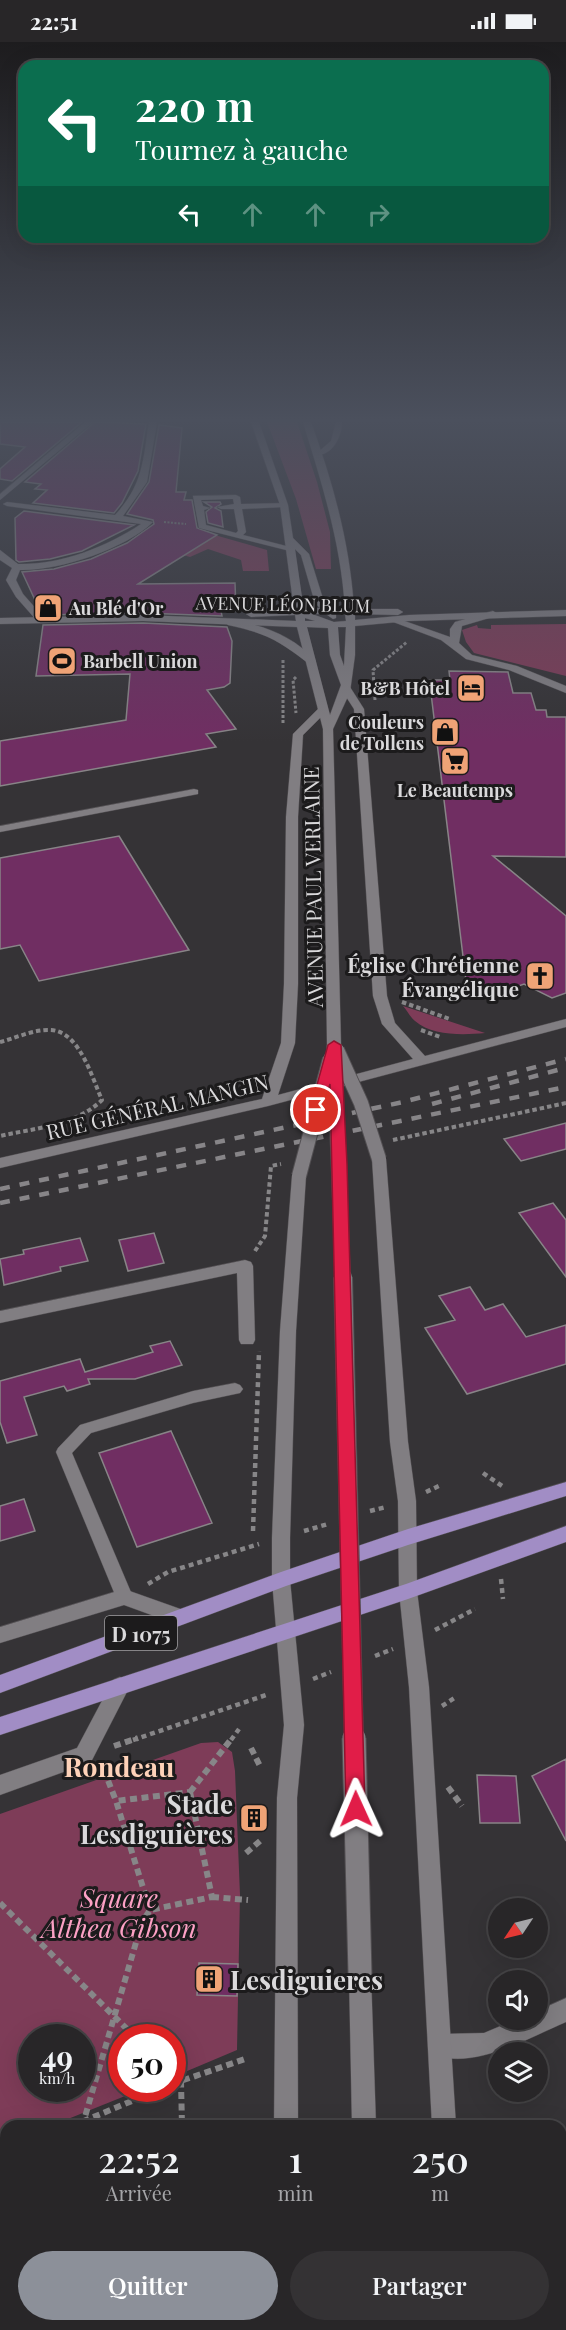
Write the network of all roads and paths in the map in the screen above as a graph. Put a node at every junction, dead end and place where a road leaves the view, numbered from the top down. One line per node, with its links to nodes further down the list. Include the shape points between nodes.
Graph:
1 (138, 529): 9 (main road, via 91,552)
2 (211, 529): 6 (lane)
3 (241, 529): 6 (lane)
4 (288, 529): 7 (main road, AVENUE PAUL VERLAINE)
5 (337, 529): 13 (main road, AVENUE PAUL VERLAINE)
6 (236, 536): 7 (lane)
7 (291, 545): 14 (main road, AVENUE PAUL VERLAINE); 15 (main road, via 304,554)
8 (0, 553): 9 (main road)
9 (17, 567): 16 (main road, via 11,580)
10 (566, 613): 12 (main road, AVENUE LÉON BLUM)
11 (202, 614): 14 (main road, AVENUE LÉON BLUM); 16 (main road, AVENUE LÉON BLUM); 21 (main road, via 269,630)
12 (494, 614): 13 (main road, AVENUE LÉON BLUM); 17 (main road, AVENUE LÉON BLUM); 20 (main road, via 458,624)
13 (352, 617): 15 (main road, AVENUE LÉON BLUM); 15 (main road, AVENUE LÉON BLUM); 17 (main road, AVENUE LÉON BLUM); 22 (main road, AVENUE PAUL VERLAINE)
14 (300, 618): 15 (main road, AVENUE LÉON BLUM); 15 (main road); 21 (main road, AVENUE PAUL VERLAINE)
15 (328, 618): 22 (main road)
16 (41, 620): 18 (main road, AVENUE LÉON BLUM)
17 (393, 620): 20 (main road)
18 (0, 621)
19 (402, 639): 24 (path, via 408,640 374,670)
20 (454, 643): 23 (main road, via 469,657)
21 (311, 661): 25 (main road, AVENUE PAUL VERLAINE); 27 (path, via 293,680)
22 (346, 689): 26 (main road, AVENUE PAUL VERLAINE); 37 (main road, via 359,709 380,996 389,1024)
23 (566, 690)
24 (375, 704)
25 (322, 711): 26 (main road, AVENUE PAUL VERLAINE); 27 (main road)
26 (328, 729): 35 (main road, AVENUE PAUL VERLAINE)
27 (298, 734): 38 (main road, via 292,817 288,1043)
28 (194, 792): 29 (lane)
29 (0, 829)
30 (400, 1001): 31 (path)
31 (450, 1019)
32 (566, 1023): 36 (main road, RUE GÉNÉRAL MANGIN)
33 (413, 1025): 36 (path, via 436,1037 460,1040)
34 (0, 1042): 39 (path, via 51,1030 66,1034 102,1100 78,1118)
35 (334, 1045): 49 (main road, bridge, via 356,1085 379,1159); 50 (main road, bridge, via 299,1176 288,1331); 93 (main road, bridge)
36 (471, 1048): 37 (main road, RUE GÉNÉRAL MANGIN)
37 (421, 1060): 38 (main road, RUE GÉNÉRAL MANGIN)
38 (268, 1102): 40 (main road, RUE GÉNÉRAL MANGIN)
39 (0, 1136)
40 (0, 1163)
41 (0, 1317): 42 (main road, via 245,1266)
42 (247, 1340): 47 (path, via 259,1348)
43 (235, 1389): 54 (lane, via 193,1397 86,1429 64,1452)
44 (483, 1473): 46 (path)
45 (566, 1489): 49 (main road, D 1075)
46 (510, 1491)
47 (253, 1531)
48 (566, 1534): 53 (main road, D 1075)
49 (408, 1537): 52 (main road, D 1075); 53 (main road)
50 (281, 1538): 52 (main road); 54 (path, via 168,1572)
51 (501, 1573): 55 (path)
52 (281, 1580): 56 (main road, D 1075); 57 (main road)
53 (408, 1592): 57 (main road, D 1075); 84 (main road, via 419,1687)
54 (123, 1597): 56 (main road); 58 (main road)
55 (503, 1599)
56 (179, 1617): 59 (main road, D 1075)
57 (287, 1633): 60 (main road, D 1075); 92 (main road, via 294,1725 287,1798)
58 (0, 1635)
59 (0, 1684)
60 (120, 1686): 64 (main road, D 1075); 67 (main road)
61 (456, 1697): 62 (path)
62 (437, 1710)
63 (213, 1713): 67 (path)
64 (0, 1726)
65 (239, 1729): 72 (path)
66 (251, 1748): 68 (path)
67 (84, 1755): 71 (main road)
68 (261, 1767)
69 (104, 1770): 73 (path)
70 (441, 1779): 74 (path)
71 (0, 1785)
72 (190, 1792): 73 (path); 77 (path)
73 (116, 1801): 80 (path)
74 (462, 1806)
75 (260, 1841): 76 (path)
76 (246, 1853)
77 (212, 1898): 78 (path); 80 (path)
78 (248, 1900)
79 (0, 1903): 82 (path)
80 (150, 1910): 82 (path, via 142,1922)
81 (566, 2010): 84 (main road, via 484,2045)
82 (114, 2018): 83 (path); 89 (path)
83 (121, 2024)
84 (440, 2046): 94 (main road)
85 (245, 2059): 86 (path)
86 (186, 2079)
87 (132, 2102): 90 (path)
88 (181, 2102): 91 (path)
89 (86, 2120)
90 (92, 2120)
91 (182, 2120)
92 (286, 2120)
93 (364, 2120)
94 (444, 2120)

